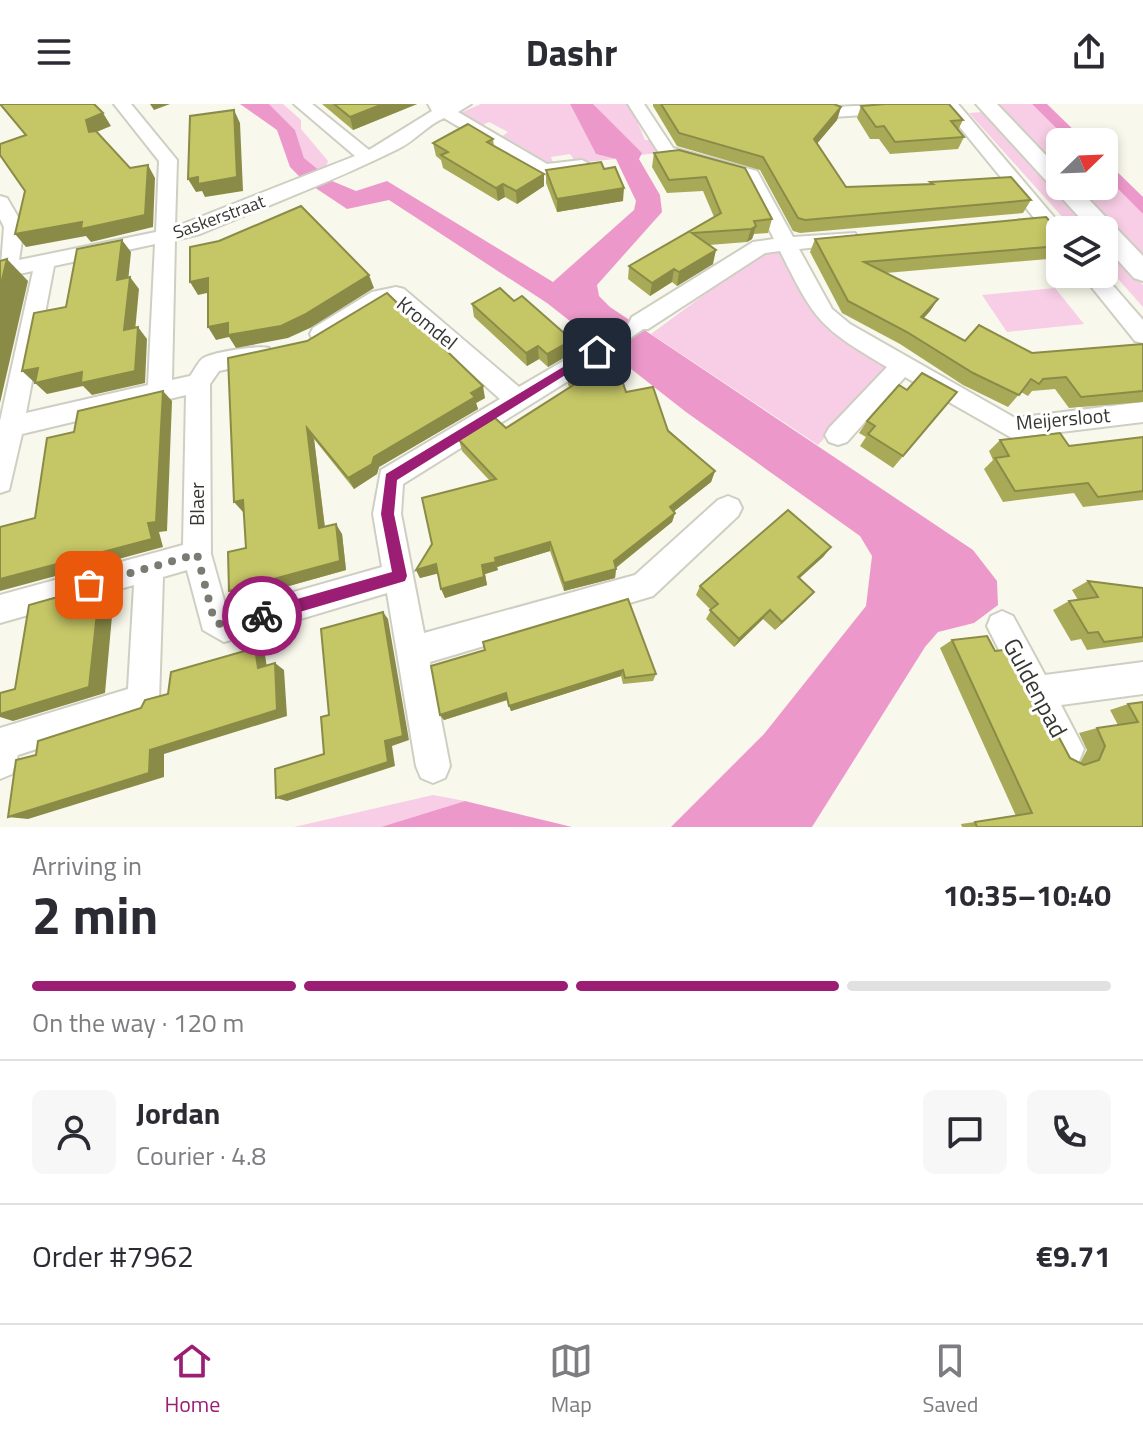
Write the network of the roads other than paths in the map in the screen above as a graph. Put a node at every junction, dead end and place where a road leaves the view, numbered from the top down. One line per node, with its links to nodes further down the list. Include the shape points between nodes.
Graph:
1 (122, 104): 18 (street, via 168,160)
2 (329, 104): 8 (street)
3 (636, 104): 20 (street, Meijersloot, via 667,152 751,175)
4 (807, 104): 9 (street, via 833,112)
5 (947, 104): 16 (street)
6 (986, 104): 12 (street)
7 (447, 106): 10 (street, via 397,143); 11 (street, via 544,170)
8 (307, 107): 10 (street)
9 (906, 107)
10 (367, 157): 18 (street, Saskerstraat, via 193,230)
11 (597, 163)
12 (1046, 168)
13 (1076, 200): 15 (street)
14 (0, 202): 23 (street, via 14,227)
15 (1091, 216)
16 (1046, 220): 17 (street)
17 (1018, 223)
18 (164, 236): 22 (street, Saskerstraat); 31 (street)
19 (863, 236): 20 (street)
20 (787, 243): 26 (street, via 760,247); 29 (street, Meijersloot, via 831,322)
21 (1118, 245): 24 (street)
22 (45, 261): 23 (street, Saskerstraat); 34 (street)
23 (3, 270)
24 (1143, 272)
25 (1103, 288): 27 (street)
26 (640, 323): 28 (street)
27 (1143, 335)
28 (597, 352): 32 (street)
29 (903, 364): 33 (street, Meijersloot, via 1012,428); 35 (street)
30 (198, 383): 31 (street, Kromdel); 32 (street, Kromdel, via 211,364 296,346 380,297 396,294); 38 (street, Blaer)
31 (160, 391): 34 (street, Kromdel)
32 (519, 401): 40 (street, via 390,478 387,514)
33 (1143, 412)
34 (13, 426): 36 (street)
35 (838, 435)
36 (0, 482)
37 (728, 508): 43 (street, via 643,586)
38 (197, 554): 39 (street); 40 (street, Blaer, via 214,620 224,627)
39 (149, 568): 41 (street); 47 (street, via 143,700 4,743)
40 (400, 576): 43 (street)
41 (0, 609)
42 (1002, 626): 45 (street, Guldenpad)
43 (412, 652): 48 (street)
44 (1143, 678): 45 (street)
45 (1037, 692): 46 (street, Guldenpad)
46 (1067, 749)
47 (0, 762)
48 (433, 766)

